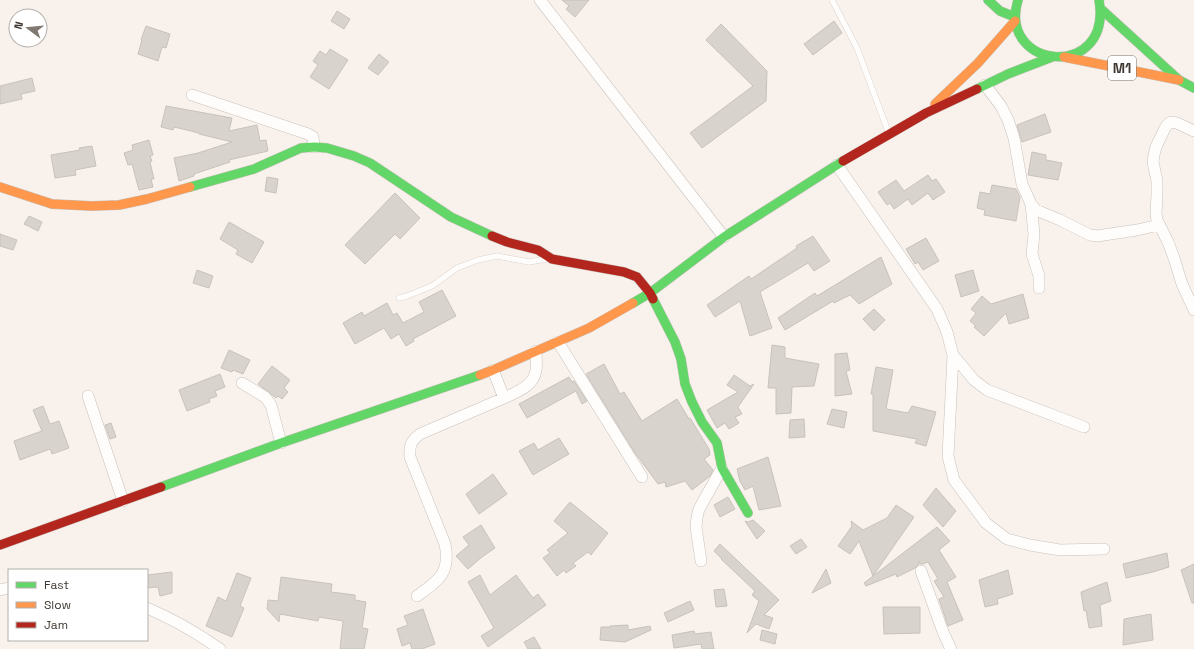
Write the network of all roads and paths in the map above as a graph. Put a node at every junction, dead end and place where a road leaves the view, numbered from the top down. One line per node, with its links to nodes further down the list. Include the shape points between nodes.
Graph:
1 (540, 0): 22 (street)
2 (832, 0): 16 (lane, via 857,48)
3 (988, 0): 7 (main road, via 1000,11)
4 (1018, 0): 7 (main road)
5 (1111, 3): 6 (main road)
6 (1100, 5): 9 (main road, M1, via 1101,19 1095,37 1082,50); 10 (main road, M1)
7 (1015, 19): 8 (main road, M1, via 1019,34 1028,45 1039,53); 14 (main road, via 978,63)
8 (1052, 57): 9 (main road, M1); 11 (main road)
9 (1064, 57): 10 (main road, M1)
10 (1178, 80): 12 (main road, M1)
11 (985, 85): 14 (main road); 20 (street, via 1008,120 1014,138 1022,184)
12 (1194, 88)
13 (192, 95): 17 (street, via 308,134 313,137)
14 (926, 113): 16 (main road)
15 (1194, 131): 21 (street, via 1171,122 1165,128 1156,147 1154,162 1156,214)
16 (890, 134): 18 (main road)
17 (314, 147): 19 (main road, via 301,148 254,169 119,205 52,204); 23 (main road, via 354,156 451,217 507,242 538,250)
18 (837, 165): 22 (main road); 30 (street, via 937,309 948,332)
19 (0, 187)
20 (1031, 204): 21 (street, via 1041,213 1090,235); 24 (street, via 1034,234 1032,254 1039,276)
21 (1159, 226): 27 (street, via 1168,242)
22 (724, 237): 25 (main road)
23 (552, 259): 25 (main road, via 624,272 637,277); 26 (lane, via 529,262 497,256 478,260 457,268 432,286)
24 (1039, 288)
25 (650, 293): 28 (main road, via 589,328); 37 (main road, via 675,342 692,402 717,443)
26 (399, 298)
27 (1194, 310)
28 (558, 342): 29 (main road); 38 (street)
29 (536, 351): 31 (main road); 34 (street, via 536,371 532,380 524,389)
30 (953, 355): 35 (street, via 974,380 987,390); 42 (street, via 948,456 954,480 986,523 1007,539 1030,545 1060,550)
31 (493, 370): 34 (street); 36 (main road)
32 (242, 383): 36 (street, via 264,397 271,405)
33 (88, 396): 39 (street)
34 (504, 398): 45 (street, via 420,434 409,447 410,457 447,554 443,574 437,582)
35 (1084, 427)
36 (281, 443): 39 (main road)
37 (722, 468): 40 (main road); 43 (street, via 697,517)
38 (642, 477)
39 (123, 501): 41 (main road)
40 (748, 513)
41 (0, 544)
42 (1104, 549)
43 (701, 561)
44 (921, 571): 48 (street)
45 (417, 596)
46 (148, 608): 47 (street, via 205,638)
47 (220, 649)
48 (951, 649)

